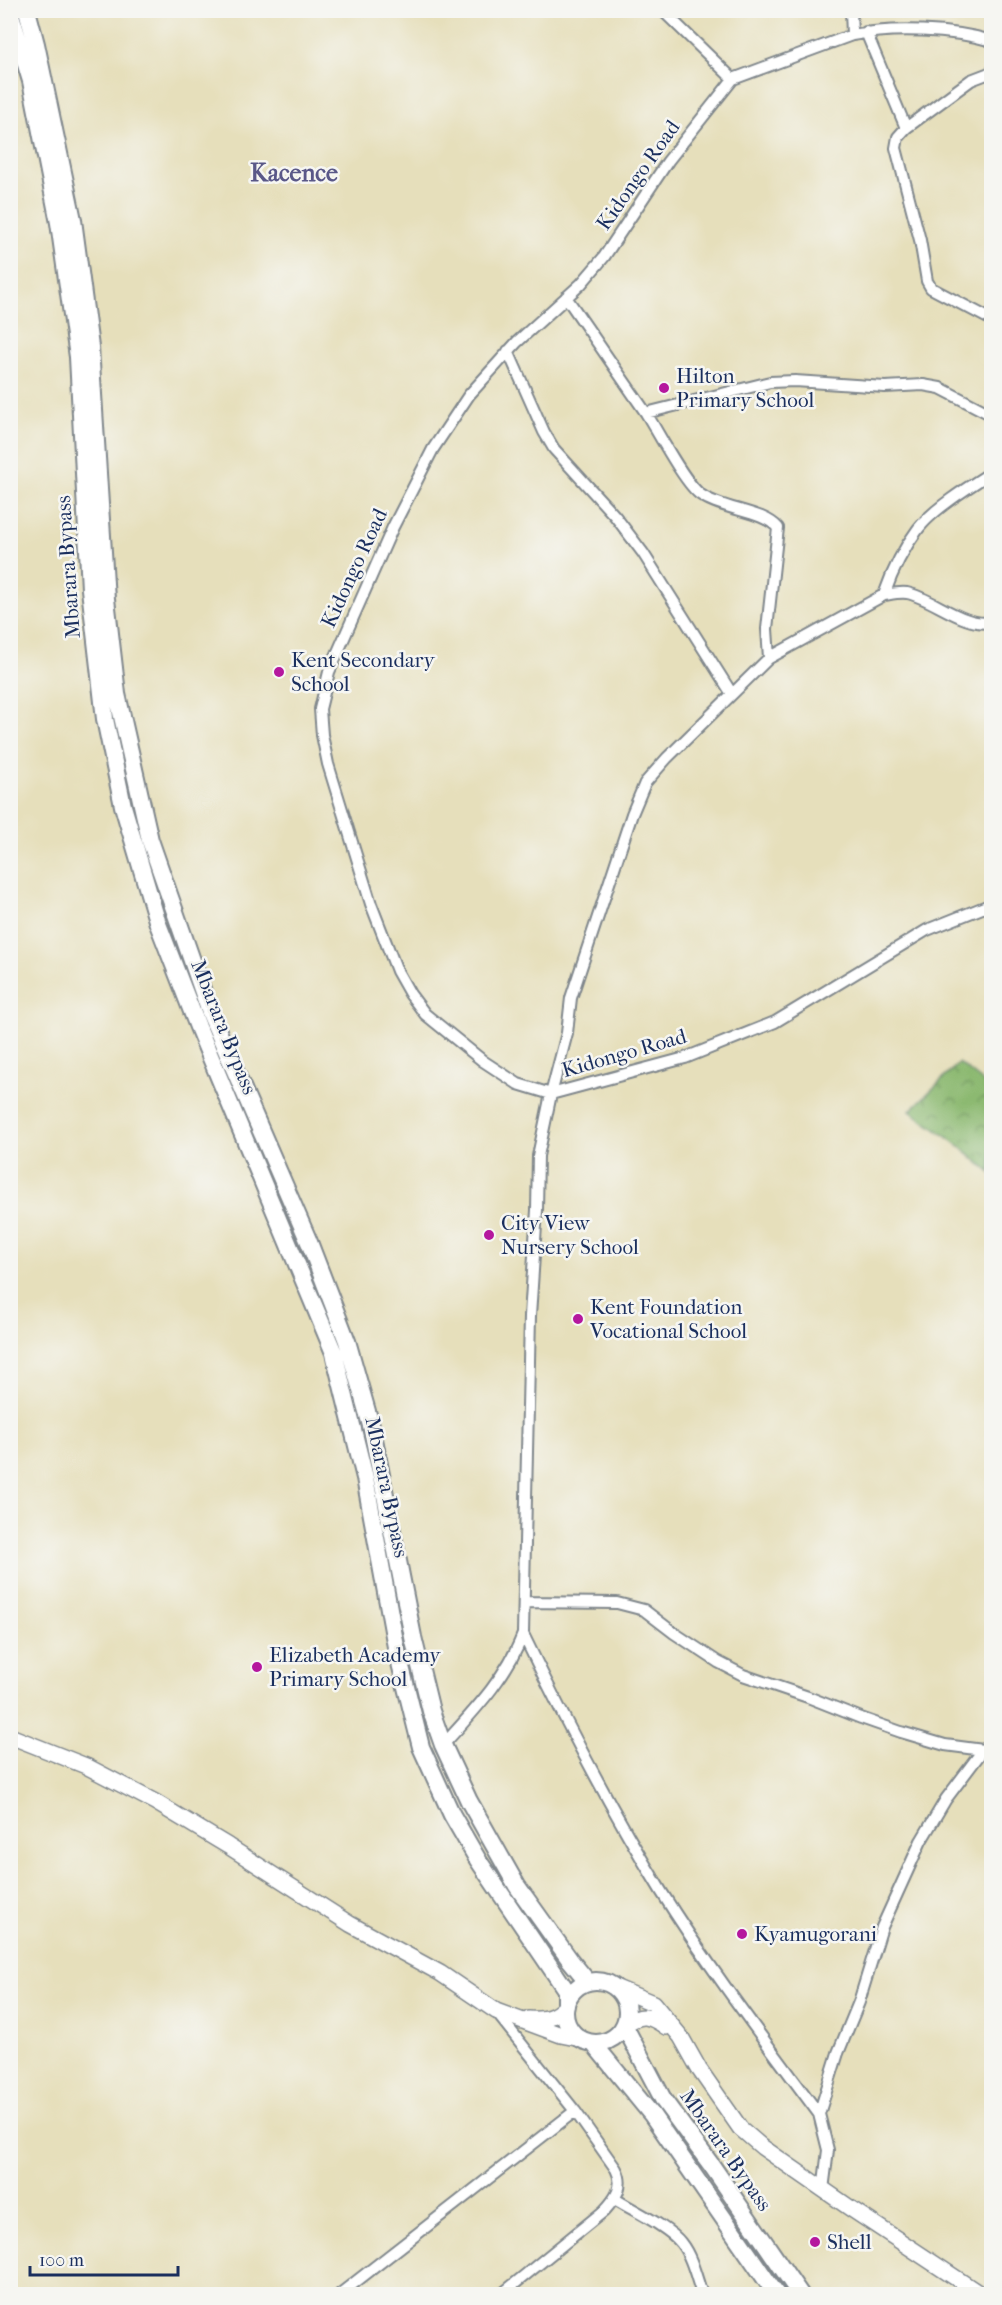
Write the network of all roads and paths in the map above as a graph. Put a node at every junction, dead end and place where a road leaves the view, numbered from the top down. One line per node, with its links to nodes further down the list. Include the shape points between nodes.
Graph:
1 (27, 10): 26 (highway, Mbarara Bypass, via 73,220 90,347 106,599 117,694 138,791 150,840 211,1015 309,1242 347,1341 372,1429 413,1637)
2 (662, 10): 9 (street)
3 (851, 10): 6 (street)
4 (10, 12): 30 (highway, Mbarara Bypass, via 31,81 59,223 78,357 90,589 105,719 123,806 162,934 334,1353 365,1478 396,1647 421,1747 478,1860 566,1990)
5 (866, 32): 6 (street); 7 (street, via 939,32); 10 (street)
6 (852, 34): 9 (street)
7 (992, 42)
8 (992, 72): 10 (street, via 971,80)
9 (733, 79): 11 (street, Kidongo Road, via 668,161 604,257)
10 (906, 128): 12 (street, via 898,137 896,148 927,281 935,291)
11 (566, 297): 13 (street, Kidongo Road); 14 (street)
12 (992, 320)
13 (508, 351): 20 (street, via 554,449 643,553); 22 (street, Kidongo Road, via 469,395 433,449 329,672 320,709 328,764 371,903 410,994 425,1014 483,1061 518,1084)
14 (646, 413): 15 (street, via 770,382 795,381 885,387 923,385 940,388); 19 (street, via 699,493 719,505 768,519 778,528 767,629)
15 (992, 415)
16 (992, 472): 17 (street, via 919,527 890,576)
17 (884, 595): 18 (street, via 904,592 940,609 981,622); 19 (street)
18 (992, 621)
19 (769, 658): 20 (street)
20 (732, 694): 22 (street, via 645,783 571,998 567,1032)
21 (992, 904): 22 (street, Kidongo Road, via 927,930 775,1022 685,1058)
22 (551, 1094): 23 (street, via 538,1156)
23 (524, 1602): 24 (street); 27 (street, via 632,1606 743,1675 945,1745)
24 (523, 1634): 26 (street, via 498,1681); 37 (street, via 604,1794 662,1892)
25 (10, 1736): 31 (main road, via 86,1766 155,1802 350,1924 440,1973)
26 (443, 1745): 28 (highway, Mbarara Bypass, via 469,1801 517,1886)
27 (988, 1747): 37 (street, via 946,1799 921,1841 882,1927)
28 (588, 1982): 29 (highway); 30 (highway, via 570,1995)
29 (612, 1986): 33 (highway, via 626,2003); 34 (main road, via 653,2003)
30 (566, 2006): 32 (main road, via 544,2020); 35 (highway, via 570,2029)
31 (496, 2012): 32 (main road); 36 (street)
32 (517, 2018): 35 (main road)
33 (624, 2025): 34 (main road, via 635,2018 652,2017); 35 (highway, via 614,2037 600,2043); 44 (highway, Mbarara Bypass, via 664,2101)
34 (681, 2037): 38 (main road, via 740,2128)
35 (587, 2041): 43 (highway, Mbarara Bypass, via 652,2115)
36 (575, 2111): 39 (street, via 621,2179); 40 (street)
37 (819, 2114): 38 (street, via 828,2150)
38 (823, 2190): 45 (main road)
39 (615, 2199): 41 (street); 42 (street, via 679,2241 687,2252)
40 (340, 2295)
41 (502, 2295)
42 (702, 2295)
43 (776, 2295)
44 (800, 2295)
45 (980, 2295)

